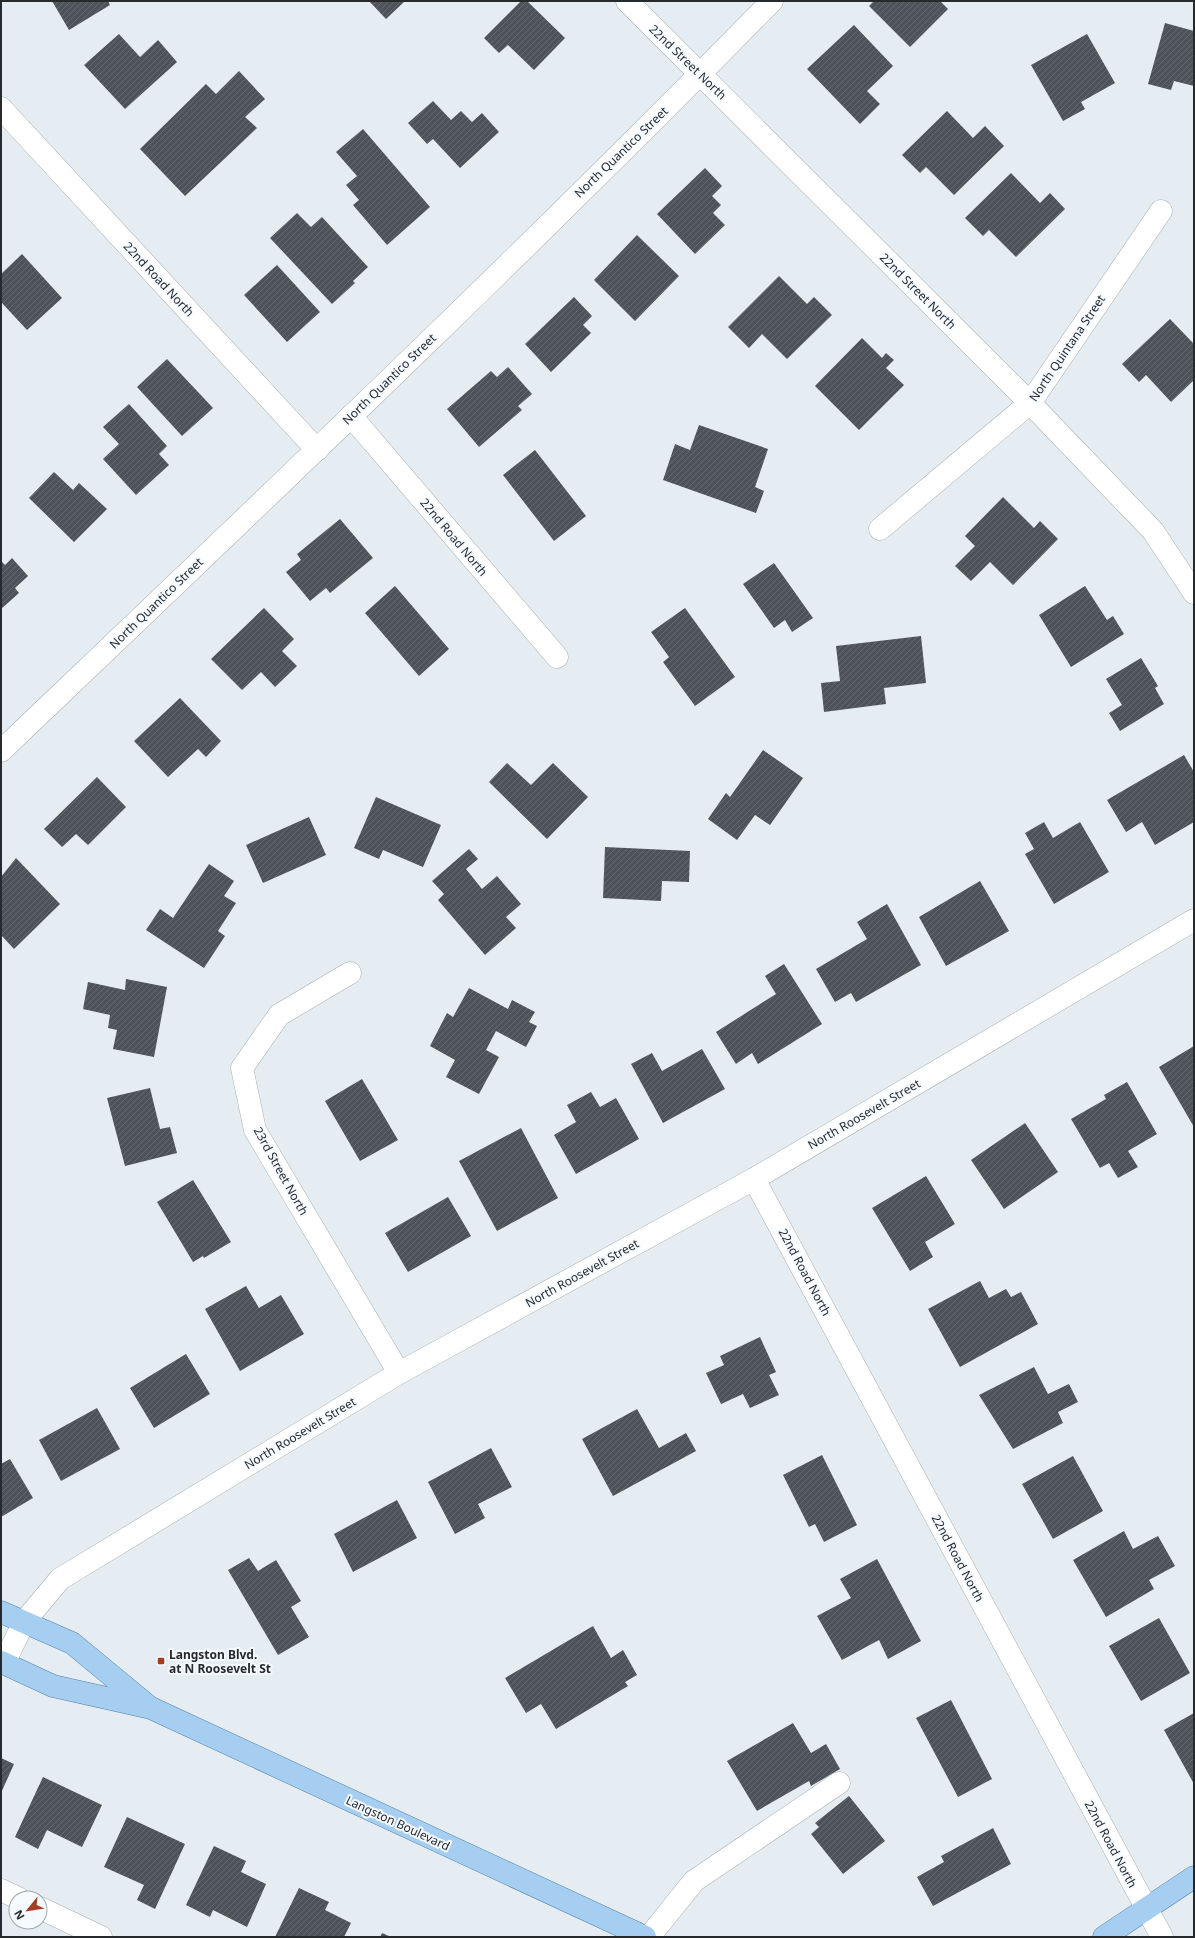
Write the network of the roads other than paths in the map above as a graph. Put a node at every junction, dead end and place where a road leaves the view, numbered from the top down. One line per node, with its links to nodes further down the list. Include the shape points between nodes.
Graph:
1 (627, 1): 3 (street, 22nd Street North)
2 (772, 1): 3 (street, North Quantico Street)
3 (700, 74): 6 (street, 22nd Street North); 7 (street, North Quantico Street)
4 (1, 108): 8 (street, 22nd Road North)
5 (1161, 211): 6 (street, North Quintana Street)
6 (1030, 403): 9 (street, North Quintana Street); 10 (street, 22nd Street North, via 1153,531)
7 (351, 416): 8 (street, North Quantico Street); 11 (street, 22nd Road North)
8 (317, 450): 12 (street, North Quantico Street)
9 (880, 529)
10 (1194, 593)
11 (557, 657)
12 (1, 751)
13 (1194, 920): 15 (street, North Roosevelt Street)
14 (350, 973): 16 (street, 23rd Street North, via 279,1015 242,1068 255,1130)
15 (754, 1179): 16 (street, North Roosevelt Street); 23 (street, 22nd Road North)
16 (399, 1373): 18 (street, North Roosevelt Street, via 60,1579)
17 (1, 1612): 18 (main road, Langston Boulevard)
18 (24, 1622): 19 (street, North Roosevelt Street); 20 (main road, Langston Boulevard, via 72,1643)
19 (2, 1662): 20 (main road, Langston Boulevard, via 53,1686)
20 (151, 1708): 26 (main road, Langston Boulevard)
21 (839, 1783): 27 (street, via 694,1881)
22 (1194, 1877): 23 (main road)
23 (1146, 1909): 28 (main road); 29 (street, 22nd Road North)
24 (48, 1912): 25 (street)
25 (102, 1937)
26 (645, 1937)
27 (649, 1937)
28 (1104, 1937)
29 (1162, 1937)

